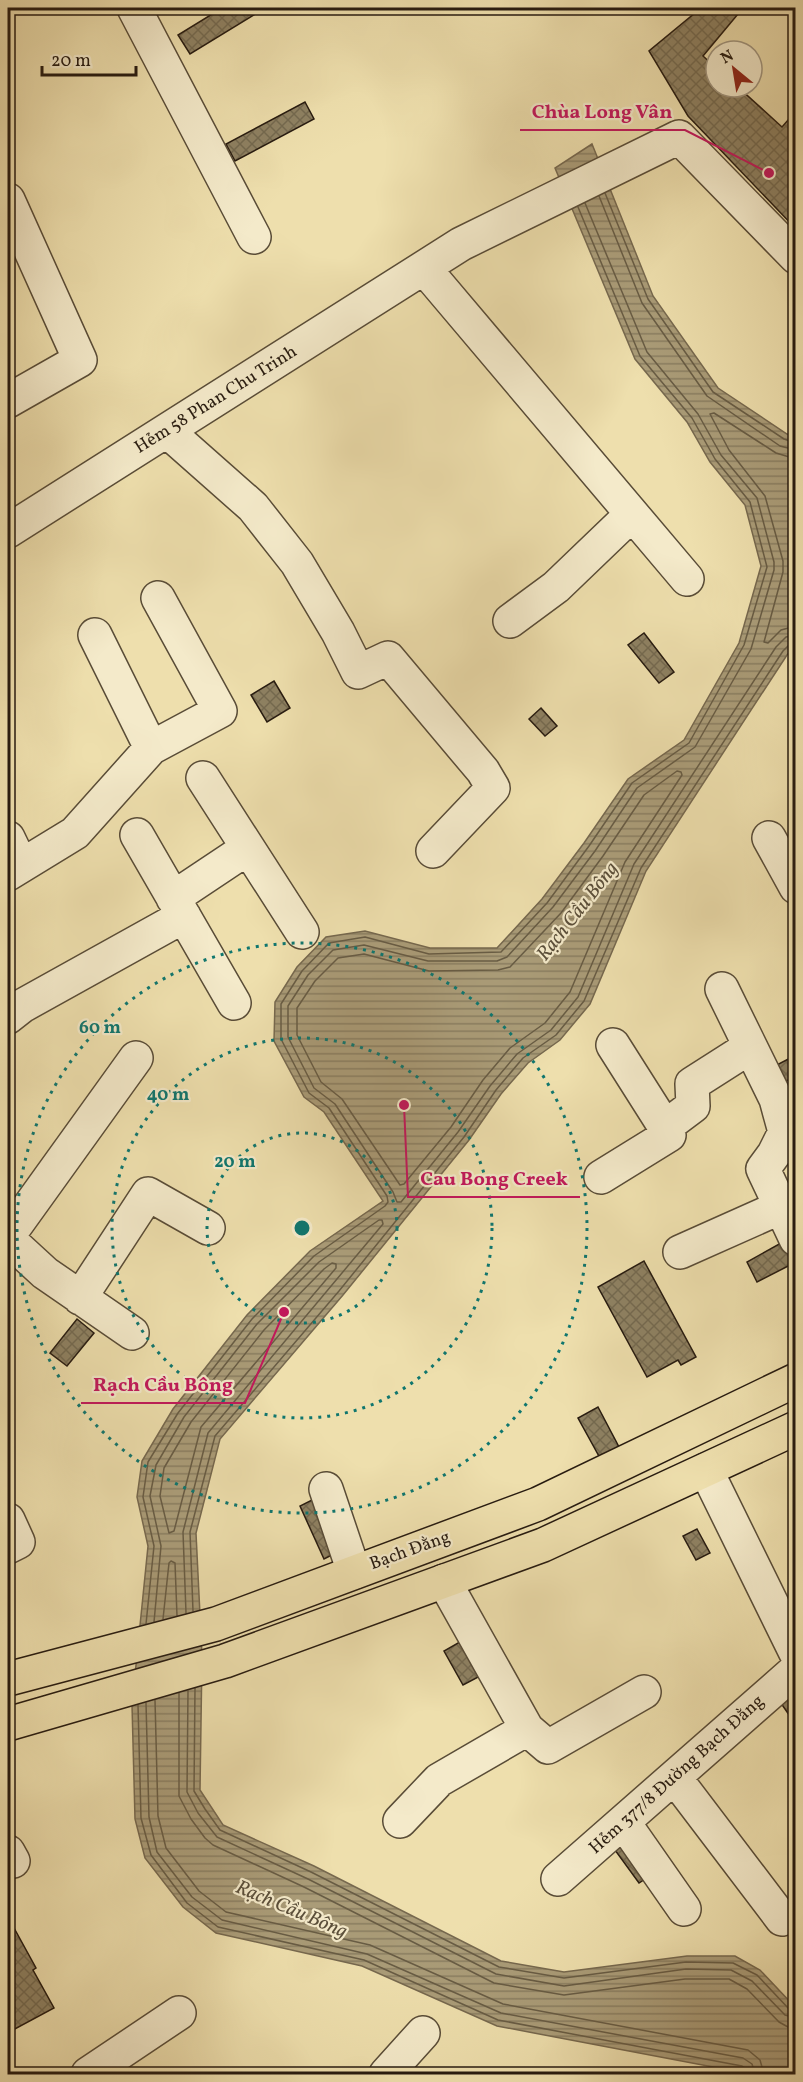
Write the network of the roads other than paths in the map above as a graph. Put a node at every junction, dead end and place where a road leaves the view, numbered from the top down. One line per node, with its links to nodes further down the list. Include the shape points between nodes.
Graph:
1 (134, 8): 3 (street)
2 (8, 200): 6 (street, via 81,360)
3 (254, 237)
4 (795, 257): 5 (street, Hẻm 58 Phan Chu Trinh, via 679,137 461,244)
5 (424, 268): 7 (street, Hẻm 58 Phan Chu Trinh); 8 (street)
6 (8, 401)
7 (167, 431): 9 (street, Hẻm 58 Phan Chu Trinh); 19 (street, via 253,507 297,563 358,672 388,658 483,771 493,788)
8 (632, 514): 10 (street); 12 (street, via 556,587)
9 (8, 531)
10 (687, 579)
11 (158, 598): 14 (street, via 220,711)
12 (510, 621)
13 (95, 635): 14 (street)
14 (151, 748): 20 (street, via 75,833)
15 (203, 778): 18 (street)
16 (137, 835): 22 (street)
17 (769, 838): 21 (street)
18 (248, 848): 22 (street); 23 (street)
19 (433, 851)
20 (12, 859)
21 (795, 887)
22 (179, 907): 25 (street); 26 (street)
23 (302, 932)
24 (722, 989): 28 (street)
25 (234, 1002)
26 (8, 1017)
27 (613, 1045): 30 (street)
28 (750, 1047): 30 (street, via 692,1084 693,1106); 32 (street, via 776,1099 785,1132 763,1168)
29 (136, 1058): 34 (street)
30 (665, 1126): 31 (street, via 669,1135)
31 (602, 1177)
32 (781, 1207): 35 (street); 36 (street)
33 (208, 1228): 37 (street, via 148,1194)
34 (8, 1238): 37 (street, via 45,1273)
35 (795, 1239)
36 (680, 1252)
37 (80, 1298): 38 (street)
38 (132, 1333)
39 (795, 1380): 45 (main road, Bạch Đằng, via 538,1504)
40 (795, 1428): 41 (main road)
41 (706, 1470): 46 (main road, via 543,1545); 47 (street)
42 (326, 1489): 45 (street)
43 (8, 1520): 44 (street, via 18,1542)
44 (8, 1546)
45 (354, 1572): 49 (main road, Bạch Đằng, via 216,1624)
46 (444, 1581): 51 (main road, via 225,1661); 52 (street)
47 (795, 1653)
48 (795, 1670): 53 (street, Hẻm 377/8 Đường Bạch Đằng)
49 (8, 1679)
50 (644, 1692): 52 (street, via 548,1747)
51 (8, 1724)
52 (526, 1729): 54 (street, via 439,1780)
53 (675, 1778): 55 (street, Hẻm 377/8 Đường Bạch Đằng); 58 (street)
54 (400, 1821)
55 (624, 1823): 56 (street, Hẻm 377/8 Đường Bạch Đằng); 57 (street)
56 (558, 1879)
57 (684, 1909)
58 (782, 1919)
59 (179, 2013): 61 (street)
60 (423, 2033): 62 (street)
61 (88, 2074)
62 (386, 2074)

